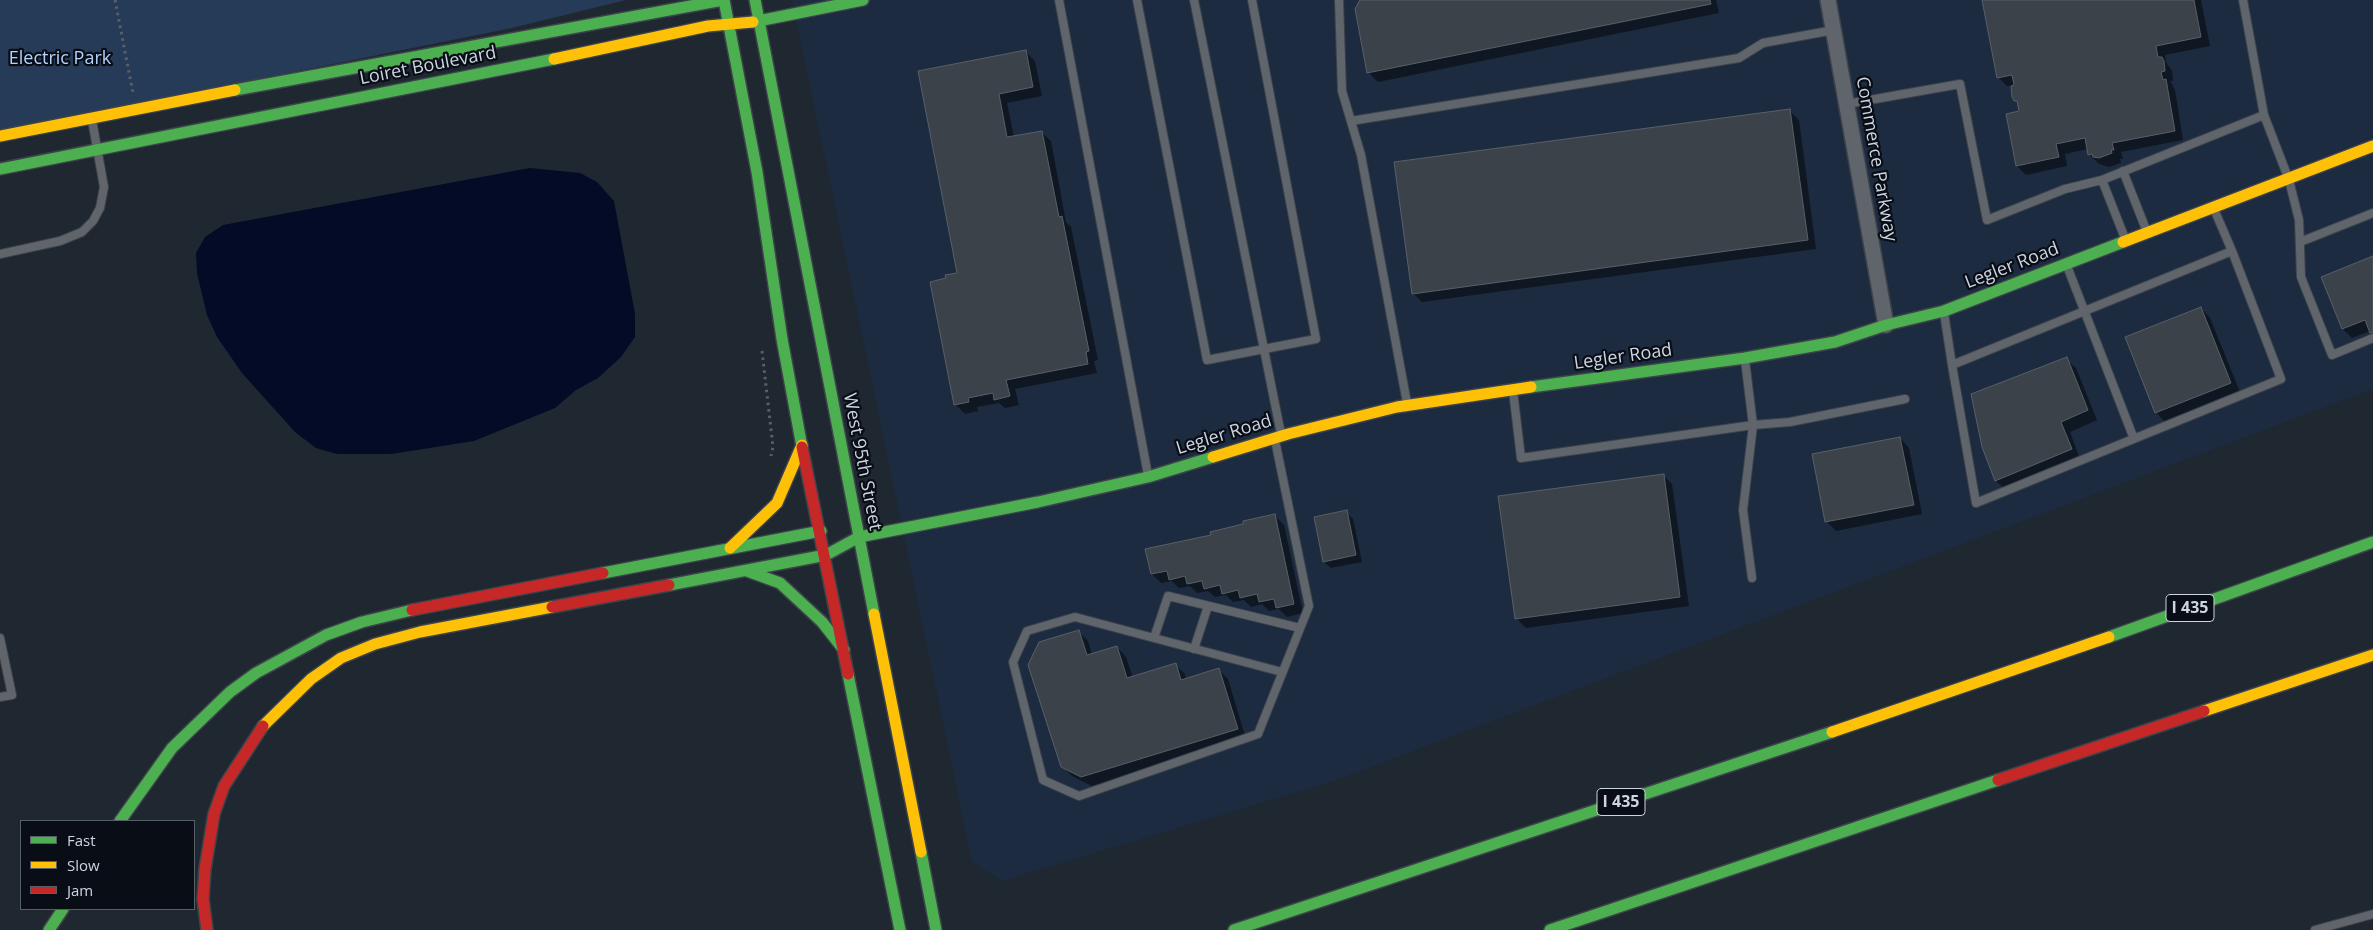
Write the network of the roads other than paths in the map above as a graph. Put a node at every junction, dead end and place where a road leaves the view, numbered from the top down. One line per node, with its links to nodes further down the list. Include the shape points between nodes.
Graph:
1 (723, 0): 12 (main road); 14 (main road, Loiret Boulevard)
2 (755, 0): 11 (main road, West 95th Street)
3 (863, 0): 11 (main road, Loiret Boulevard)
4 (1059, 0): 49 (lane)
5 (1138, 0): 39 (lane, via 1207,360)
6 (1194, 0): 39 (lane)
7 (1252, 0): 39 (lane, via 1316,339)
8 (1339, 0): 19 (lane, via 1342,91)
9 (1828, 0): 13 (street, Commerce Parkway)
10 (2243, 0): 17 (lane)
11 (759, 21): 12 (main road, Loiret Boulevard); 51 (main road, West 95th Street)
12 (729, 25): 15 (main road, Loiret Boulevard, via 708,26); 48 (main road)
13 (1834, 30): 16 (street, Commerce Parkway); 19 (lane, via 1763,44 1739,58)
14 (378, 63): 15 (main road); 18 (main road, Loiret Boulevard)
15 (383, 93): 22 (main road, Loiret Boulevard)
16 (1847, 104): 25 (lane, via 1960,84 1987,220 2065,189); 37 (street, Commerce Parkway)
17 (2264, 115): 24 (lane); 26 (lane)
18 (91, 118): 20 (main road, Loiret Boulevard); 22 (lane)
19 (1351, 121): 44 (lane, via 1361,155)
20 (0, 136)
21 (2373, 146): 26 (main road, Legler Road)
22 (98, 150): 23 (main road, Loiret Boulevard); 33 (lane, via 104,187 100,208 93,221 82,232 60,242)
23 (0, 169)
24 (2123, 171): 25 (lane); 29 (lane)
25 (2102, 180): 30 (lane)
26 (2289, 180): 27 (main road, Legler Road); 31 (lane, via 2299,220)
27 (2214, 208): 29 (main road, Legler Road); 32 (lane)
28 (2373, 213): 31 (lane)
29 (2148, 233): 30 (main road, Legler Road)
30 (2126, 242): 34 (main road, Legler Road)
31 (2300, 242): 38 (lane, via 2302,277 2332,355)
32 (2232, 251): 36 (lane); 47 (lane, via 2281,379)
33 (0, 254)
34 (2066, 264): 35 (main road, Legler Road); 36 (lane)
35 (1944, 311): 37 (main road, Legler Road); 41 (lane)
36 (2083, 312): 41 (lane); 47 (lane)
37 (1886, 325): 40 (main road, Legler Road, via 1835,342)
38 (2373, 338)
39 (1264, 349): 46 (lane)
40 (1745, 358): 42 (main road, Legler Road); 45 (lane)
41 (1952, 365): 47 (lane, via 1976,503)
42 (1512, 389): 44 (main road, Legler Road); 45 (lane, via 1521,458)
43 (1905, 399): 45 (lane, via 1790,422)
44 (1408, 405): 46 (main road, Legler Road)
45 (1753, 425): 56 (lane, via 1743,510)
46 (1278, 437): 49 (main road, Legler Road); 58 (lane, via 1309,606)
47 (2134, 439)
48 (802, 445): 50 (main road); 53 (main road, via 777,503)
49 (1148, 477): 51 (main road, Legler Road)
50 (830, 532): 51 (main road); 53 (main road); 54 (main road)
51 (859, 537): 54 (main road); 74 (main road, West 95th Street)
52 (2373, 542): 75 (main road, I 435, via 2008,673)
53 (730, 548): 68 (main road, via 406,611 326,635 256,672 230,692 172,748)
54 (826, 555): 55 (main road); 62 (main road)
55 (747, 571): 62 (main road, via 780,583 822,622); 72 (main road, via 420,632 375,644 341,658 311,679 260,729 224,786 208,843 203,898)
56 (1752, 578)
57 (1208, 606): 58 (lane); 60 (lane, via 1168,596); 61 (lane)
58 (1300, 628): 64 (lane)
59 (0, 638): 67 (lane, via 12,695)
60 (1154, 638): 61 (lane); 64 (lane, via 1076,617 1027,630 1013,662 1043,780 1079,796 1258,734)
61 (1194, 649): 64 (lane)
62 (844, 650): 73 (main road)
63 (2373, 655): 66 (main road)
64 (1282, 672)
65 (2306, 689): 66 (main road)
66 (2267, 691): 76 (main road)
67 (0, 697)
68 (121, 820)
69 (62, 910): 71 (main road)
70 (2373, 914): 77 (lane)
71 (49, 930)
72 (207, 930)
73 (900, 930)
74 (936, 930)
75 (1234, 930)
76 (1550, 930)
77 (2315, 930)

